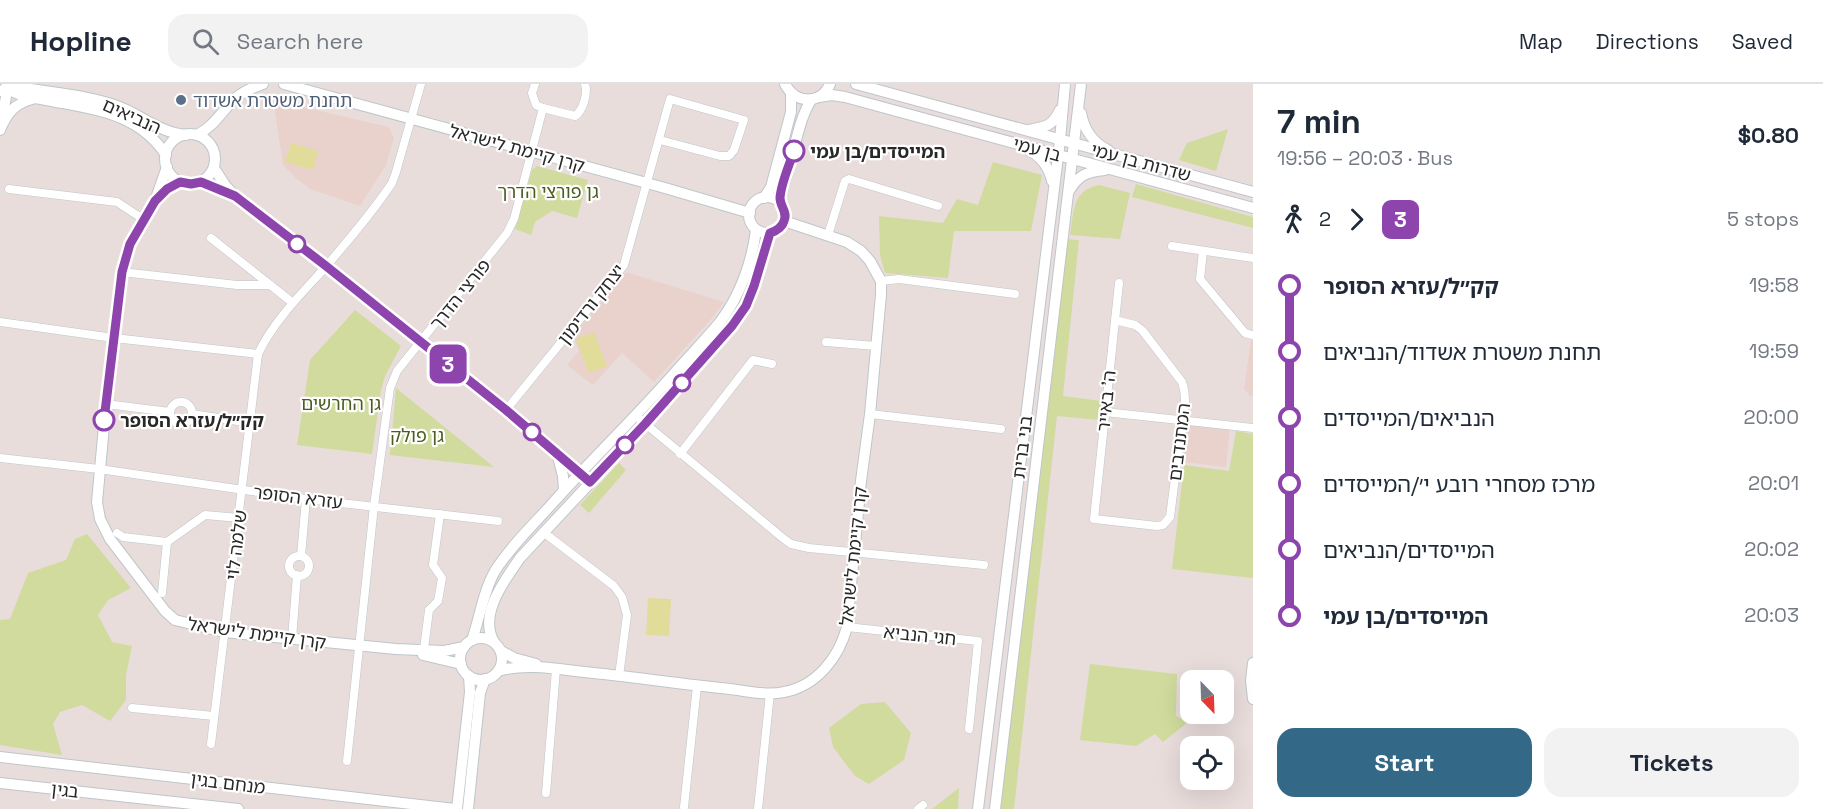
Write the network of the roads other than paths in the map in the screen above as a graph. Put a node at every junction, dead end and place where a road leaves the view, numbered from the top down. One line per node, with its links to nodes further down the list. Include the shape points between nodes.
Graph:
1 (263, 84): 17 (street, via 236,98)
2 (284, 84): 18 (street, קרן קיימת לישראל)
3 (421, 84): 18 (street, שלמה לוי)
4 (535, 84): 16 (street, via 533,100)
5 (585, 84): 16 (street, via 587,91 579,115)
6 (830, 84): 13 (street)
7 (856, 84): 20 (street, שדרות בן עמי)
8 (1065, 84): 15 (street, בני ברית)
9 (1081, 84): 14 (street, בני ברית)
10 (5, 87): 12 (street, הנביאים); 19 (street)
11 (788, 89): 13 (street, בן עמי, via 801,99); 43 (street, via 791,112 771,187)
12 (35, 91): 19 (street, via 14,107); 21 (street, הנביאים, via 104,101 169,132); 28 (street, הנביאים, via 135,124 152,136)
13 (815, 98): 24 (street, בן עמי, via 844,97); 45 (street, via 804,112)
14 (1079, 103): 25 (street, בני ברית); 30 (street, via 1083,123 1091,136 1102,147)
15 (1063, 104): 20 (street, via 1048,126); 23 (street, בני ברית)
16 (543, 108): 27 (street, פורצי הדרך)
17 (222, 116): 21 (street, via 206,130); 26 (street)
18 (412, 119): 27 (street, קרן קיימת לישראל); 58 (street, שלמה לוי, via 392,183)
19 (0, 129)
20 (1025, 130): 23 (street, שדרות בן עמי)
21 (191, 135): 26 (street, via 203,138); 28 (street, via 175,140)
22 (660, 140): 22 (street, יצחק ורדימון, via 670,99 744,120 729,156); 37 (street, יצחק ורדימון)
23 (1060, 140): 25 (street, שדרות בן עמי); 29 (street, בני ברית)
24 (1014, 143): 29 (street, בן עמי); 39 (street, via 1033,153 1047,167)
25 (1075, 144): 30 (street, שדרות בן עמי); 31 (street, בני ברית)
26 (213, 148): 33 (street)
27 (531, 152): 37 (street, קרן קיימת לישראל); 69 (street, פורצי הדרך, via 507,233)
28 (166, 155): 32 (street)
29 (1057, 155): 31 (street, בן עמי); 39 (street, בני ברית)
30 (1124, 157): 40 (street, שדרות בן עמי)
31 (1072, 159): 34 (street, בן עמי); 41 (street, בני ברית)
32 (167, 167): 35 (street); 44 (street, קרן קיימת לישראל)
33 (214, 168): 36 (street); 42 (street)
34 (1111, 170): 41 (street, via 1087,173 1075,181); 47 (street, בן עמי)
35 (180, 182): 36 (street); 44 (street, קרן קיימת לישראל)
36 (201, 182): 42 (street)
37 (648, 183): 48 (street, קרן קיימת לישראל); 75 (street, יצחק ורדימון, via 624,265)
38 (9, 189): 49 (street, via 117,202)
39 (1053, 190): 139 (street, בני ברית)
40 (1253, 192)
41 (1068, 194): 140 (street, בני ברית)
42 (235, 196): 58 (street)
43 (764, 198): 45 (street); 48 (street, via 755,203)
44 (155, 201): 49 (street, קרן קיימת לישראל)
45 (780, 203): 50 (street, via 785,211)
46 (938, 207): 53 (street, via 849,179 845,181)
47 (1253, 208)
48 (750, 213): 51 (street)
49 (143, 219): 59 (street, קרן קיימת לישראל)
50 (784, 221): 52 (street); 53 (street)
51 (756, 230): 52 (street); 80 (street, via 745,277 721,321)
52 (770, 233): 83 (street, via 746,306)
53 (828, 235): 60 (street, via 861,251)
54 (211, 238): 62 (street)
55 (1172, 246): 56 (street)
56 (1203, 251): 57 (street); 67 (street, via 1200,279 1245,333)
57 (1253, 258)
58 (326, 266): 64 (street, שלמה לוי); 69 (street)
59 (122, 272): 62 (street); 68 (street, קרן קיימת לישראל)
60 (881, 281): 63 (street, via 899,279); 71 (street, קרן קיימת לישראל)
61 (1119, 283): 65 (street, ה' באייר)
62 (270, 285): 64 (street)
63 (1015, 294)
64 (293, 303): 72 (street, שלמה לוי)
65 (1115, 320): 77 (street, ה' באייר); 81 (street, המתנדבים, via 1143,330 1182,382)
66 (0, 322): 68 (street)
67 (1253, 335)
68 (114, 338): 72 (street); 74 (street, קרן קיימת לישראל)
69 (420, 342): 75 (street); 95 (street, פורצי הדרך, via 397,371 390,388)
70 (826, 342): 71 (street)
71 (876, 346): 79 (street, קרן קיימת לישראל)
72 (258, 354): 82 (street, שלמה לוי)
73 (772, 364): 87 (street, via 753,360)
74 (106, 404): 76 (street); 89 (street, קרן קיימת לישראל)
75 (506, 410): 86 (street)
76 (170, 412): 78 (street, via 182,402); 78 (street, via 171,418 180,424)
77 (1105, 412): 81 (street); 98 (street, ה' באייר)
78 (192, 414): 82 (street)
79 (870, 414): 85 (street); 103 (street, קרן קיימת לישראל)
80 (636, 416): 83 (street); 90 (street)
81 (1183, 420): 84 (street); 98 (street, המתנדבים, via 1168,521 1157,526)
82 (251, 423): 92 (street, שלמה לוי)
83 (645, 424): 87 (street); 91 (street)
84 (1253, 428)
85 (1001, 429)
86 (556, 453): 90 (street); 93 (street)
87 (680, 454): 103 (street, via 791,544)
88 (0, 458): 89 (street, עזרא הסופר)
89 (99, 470): 92 (street, עזרא הסופר); 109 (street, קרן קיימת לישראל, via 100,519 110,539 156,601 175,620)
90 (580, 473): 91 (street); 93 (street)
91 (590, 482): 100 (street)
92 (243, 490): 94 (street, עזרא הסופר); 97 (street, שלמה לוי)
93 (564, 490): 111 (street, via 495,572)
94 (306, 499): 95 (street, עזרא הסופר); 104 (street)
95 (374, 506): 96 (street, עזרא הסופר); 112 (street, פורצי הדרך)
96 (440, 514): 99 (street, עזרא הסופר); 115 (street, via 433,565 441,578 438,601 429,609)
97 (239, 518): 102 (street, via 205,515); 109 (street, שלמה לוי)
98 (1094, 519)
99 (498, 521)
100 (543, 532): 113 (street, via 520,558 493,604 489,630); 121 (street, via 614,586 622,597 627,615)
101 (120, 535): 102 (street)
102 (167, 542): 107 (street)
103 (854, 552): 105 (street); 108 (street, קרן קיימת לישראל)
104 (301, 556): 106 (street, via 290,562); 106 (street, via 309,568 303,575)
105 (984, 565)
106 (297, 575): 110 (street)
107 (162, 593)
108 (847, 627): 124 (street, קרן קיימת לישראל, via 837,654 818,675 797,688); 128 (street, חגי הנביא, via 978,641)
109 (224, 632): 110 (street, קרן קיימת לישראל); 127 (street, שלמה לוי)
110 (292, 639): 112 (street, קרן קיימת לישראל)
111 (468, 644): 113 (street, via 483,638); 115 (street, קרן קיימת לישראל, via 444,651); 117 (street)
112 (359, 646): 114 (street, קרן קיימת לישראל); 131 (street, פורצי הדרך)
113 (498, 646): 118 (street, קרן קיימת לישראל, via 514,658); 119 (street, via 502,663)
114 (396, 649): 115 (street, קרן קיימת לישראל); 117 (street, קרן קיימת לישראל)
115 (424, 649)
116 (1253, 663): 125 (street)
117 (461, 664): 120 (street)
118 (556, 669): 119 (street, קרן קיימת לישראל); 121 (street, קרן קיימת לישראל); 133 (street)
119 (498, 671): 122 (street)
120 (469, 676): 122 (street); 136 (street)
121 (619, 676): 123 (street, קרן קיימת לישראל)
122 (485, 679): 137 (street, via 480,693)
123 (697, 686): 124 (street, קרן קיימת לישראל); 134 (street)
124 (770, 693): 138 (street)
125 (1253, 699)
126 (132, 708): 127 (street)
127 (214, 716): 129 (street, שלמה לוי)
128 (969, 729)
129 (211, 744)
130 (0, 757): 136 (street, מנחם בגין)
131 (347, 761)
132 (0, 783): 135 (street, בגין)
133 (546, 793)
134 (684, 807)
135 (238, 809)
136 (456, 809)
137 (468, 809)
138 (758, 809)
139 (978, 809)
140 (995, 809)

